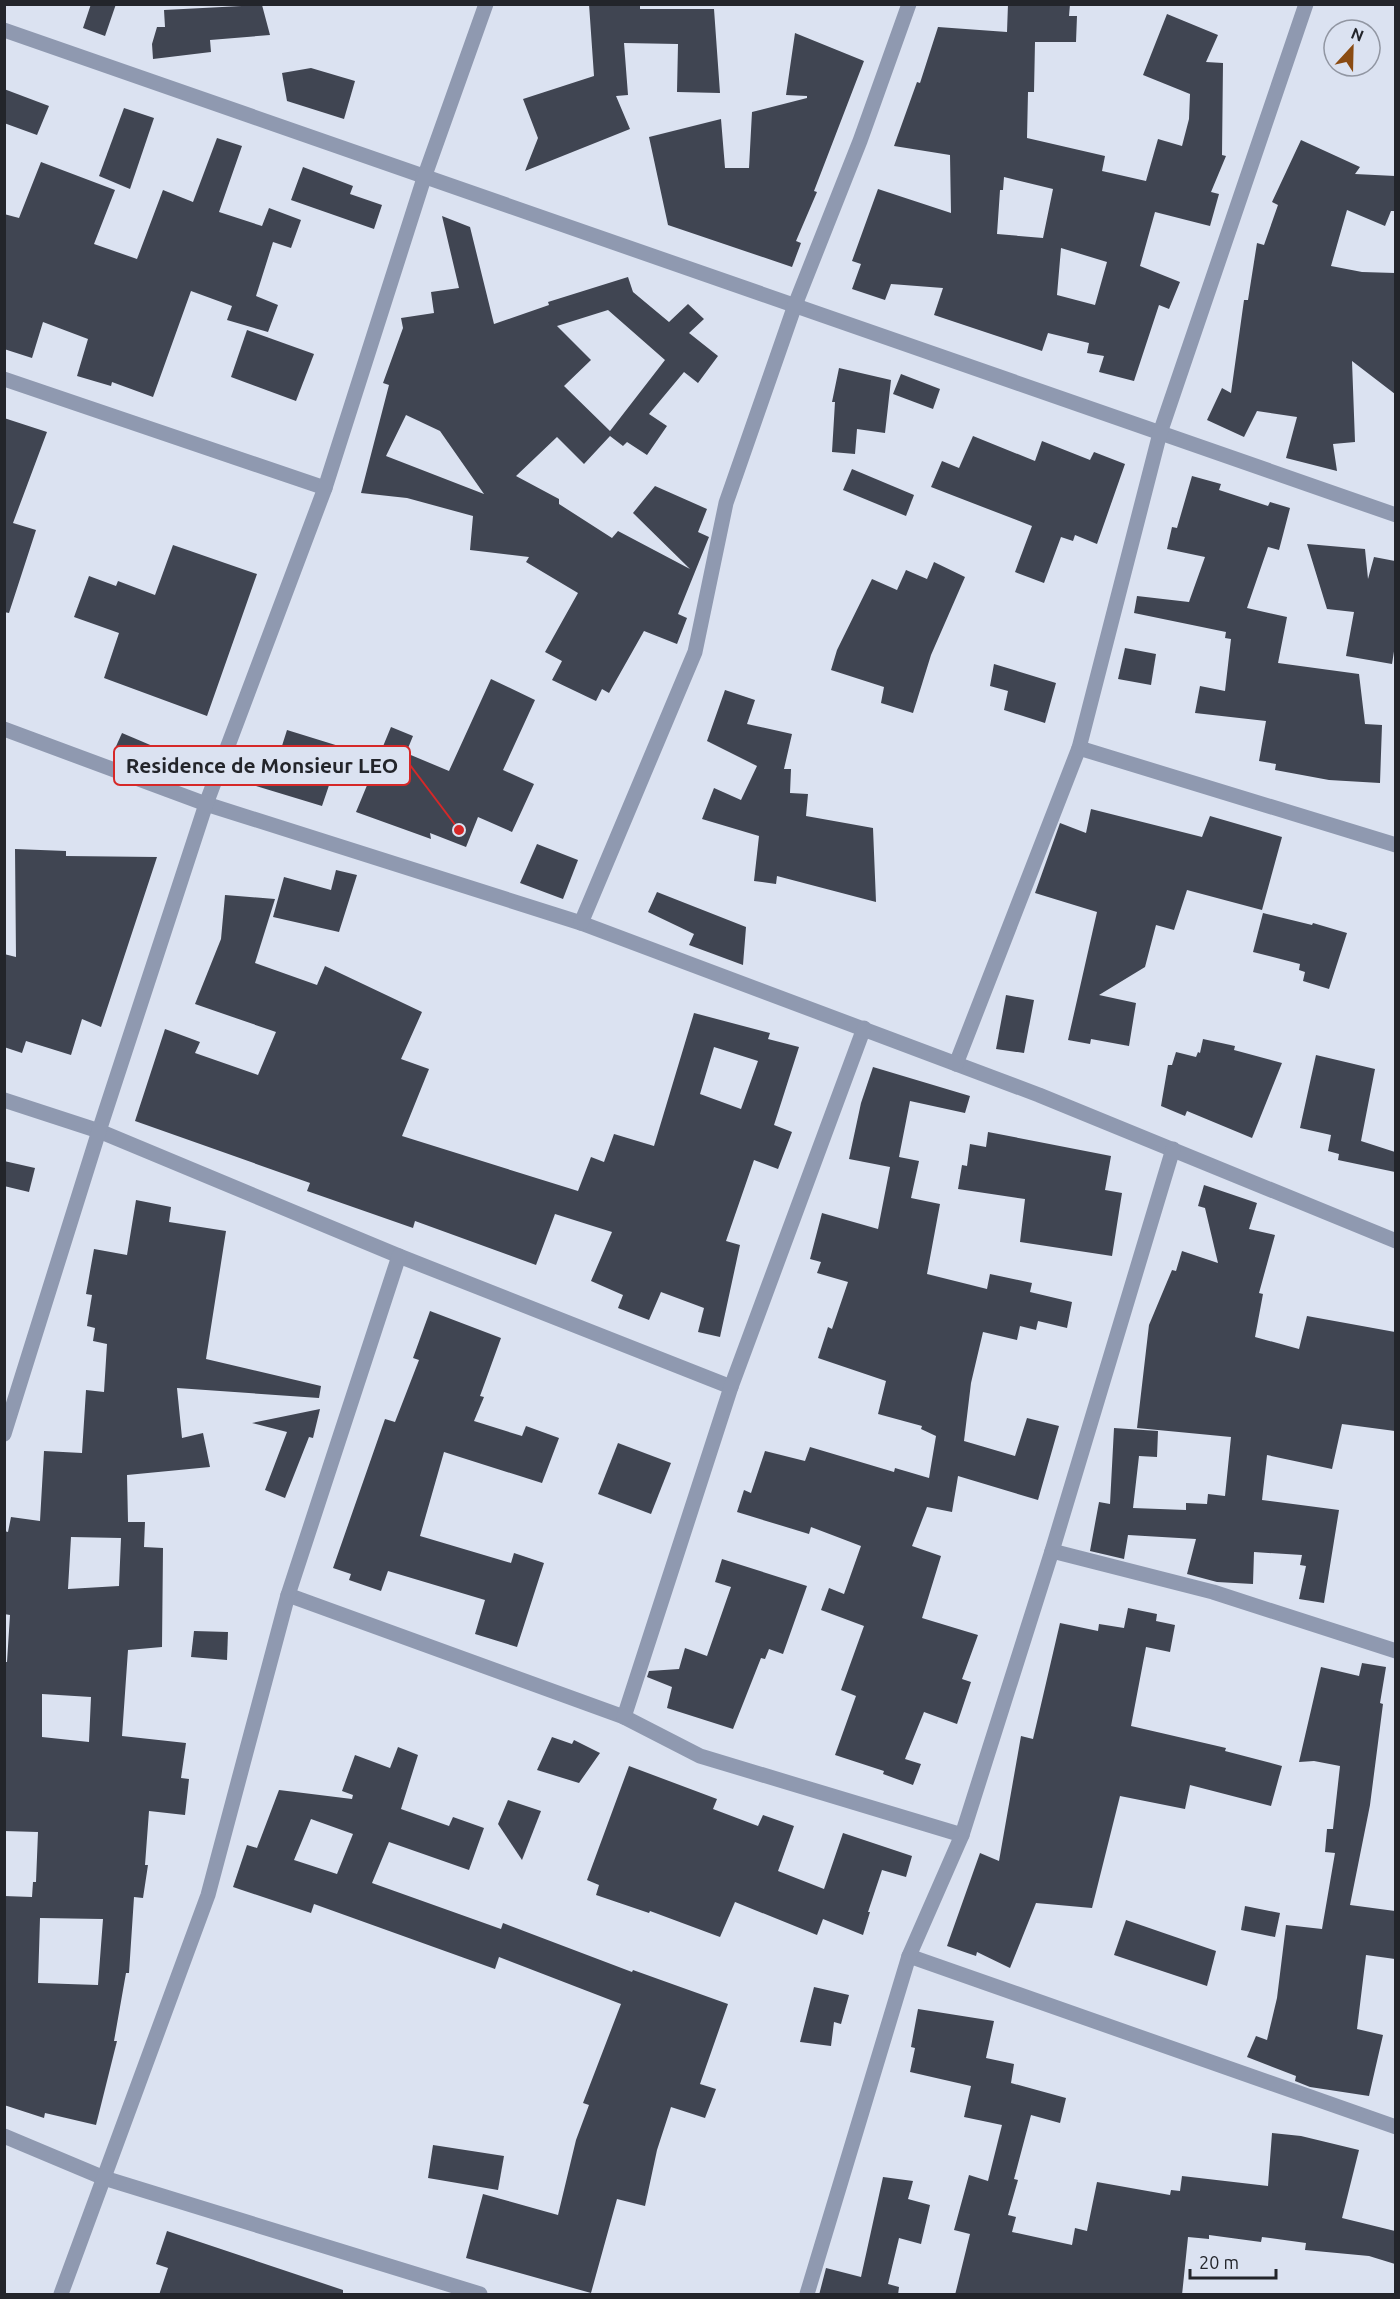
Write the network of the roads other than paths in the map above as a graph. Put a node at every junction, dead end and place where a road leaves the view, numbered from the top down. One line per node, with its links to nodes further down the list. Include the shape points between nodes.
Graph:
1 (486, 4): 5 (street)
2 (909, 4): 6 (street)
3 (1306, 4): 8 (street)
4 (4, 30): 5 (street)
5 (425, 175): 6 (street); 9 (street)
6 (795, 305): 8 (street); 15 (street, via 726,503 695,652)
7 (4, 379): 9 (street)
8 (1160, 433): 10 (street); 12 (street)
9 (325, 488): 13 (street)
10 (1395, 515)
11 (4, 729): 13 (street)
12 (1079, 748): 14 (street); 17 (street)
13 (206, 804): 15 (street); 19 (street)
14 (1395, 845)
15 (581, 923): 16 (street)
16 (864, 1028): 17 (street); 23 (street)
17 (956, 1064): 20 (street)
18 (4, 1101): 19 (street)
19 (99, 1131): 22 (street); 24 (street)
20 (1173, 1149): 21 (street); 25 (street)
21 (1395, 1241)
22 (399, 1256): 23 (street); 26 (street)
23 (731, 1387): 28 (street)
24 (4, 1434)
25 (1052, 1551): 27 (street, via 1213,1592); 29 (street)
26 (288, 1595): 28 (street); 33 (street, via 208,1895)
27 (1395, 1651)
28 (624, 1717): 29 (street, via 700,1756)
29 (962, 1835): 30 (street)
30 (909, 1956): 31 (street); 36 (street)
31 (1395, 2127)
32 (4, 2136): 33 (street)
33 (104, 2178): 34 (street); 35 (street)
34 (61, 2295)
35 (480, 2295)
36 (807, 2295)

